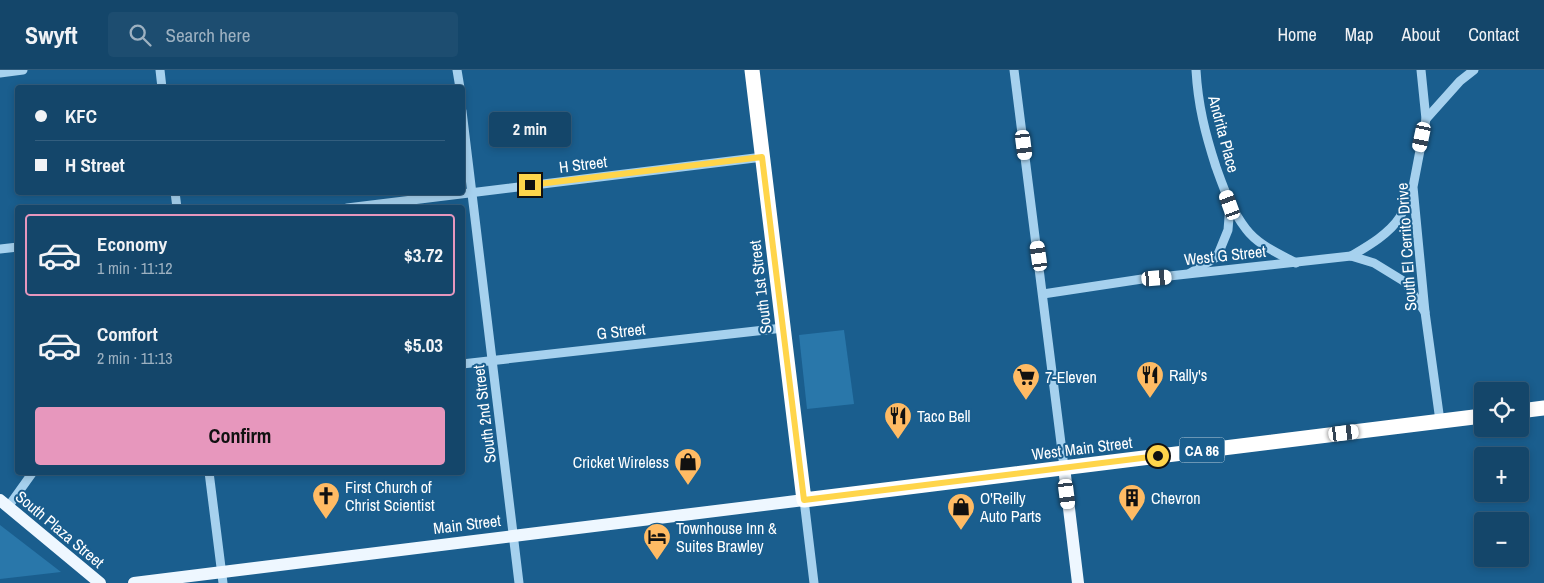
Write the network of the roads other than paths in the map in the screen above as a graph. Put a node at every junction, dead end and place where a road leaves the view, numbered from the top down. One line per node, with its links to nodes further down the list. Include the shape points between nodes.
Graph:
1 (23, 70): 9 (street)
2 (160, 70): 10 (street)
3 (458, 70): 11 (street)
4 (752, 70): 14 (highway, South 1st Street)
5 (1014, 70): 26 (street)
6 (1196, 70): 20 (street, Andrita Place, via 1204,130)
7 (1422, 70): 12 (street, South El Cerrito Drive)
8 (1474, 70): 12 (street)
9 (0, 73)
10 (162, 85)
11 (460, 85)
12 (1426, 119): 15 (street, South El Cerrito Drive)
13 (465, 135): 16 (street, South 2nd Street)
14 (762, 157): 16 (street, H Street); 28 (highway, South 1st Street)
15 (1412, 187): 23 (street, West G Street, via 1395,223); 27 (street, South El Cerrito Drive)
16 (472, 192): 17 (street, H Street); 29 (street, South 2nd Street)
17 (465, 193)
18 (449, 195): 19 (street, H Street)
19 (370, 205)
20 (1230, 205): 24 (street, Andrita Place, via 1246,230 1268,248); 25 (street, Andrita Place, via 1228,230 1216,257)
21 (15, 247): 22 (street)
22 (0, 249)
23 (1351, 256): 24 (street, West G Street); 27 (street, West G Street, via 1374,264 1405,282)
24 (1296, 263): 25 (street, West G Street)
25 (1187, 275): 26 (street, West G Street)
26 (1043, 294): 35 (street)
27 (1426, 312): 34 (street, South El Cerrito Drive)
28 (783, 328): 29 (street, G Street); 38 (highway, South 1st Street)
29 (493, 360): 30 (street, G Street); 40 (street, South 2nd Street)
30 (465, 364)
31 (1544, 408): 32 (highway)
32 (1529, 410)
33 (1474, 417): 34 (highway, West Main Street / CA 86)
34 (1440, 421): 35 (highway, West Main Street / CA 86)
35 (1064, 467): 38 (highway, West Main Street / CA 86); 46 (main road)
36 (30, 475): 39 (street)
37 (209, 475): 41 (street)
38 (804, 500): 40 (main road, Main Street); 45 (street)
39 (4, 504): 42 (main road, South Plaza Street)
40 (514, 535): 41 (main road, Main Street); 44 (street, South 2nd Street)
41 (222, 577): 43 (main road, Main Street)
42 (100, 583)
43 (134, 583)
44 (519, 583)
45 (814, 583)
46 (1078, 583)

